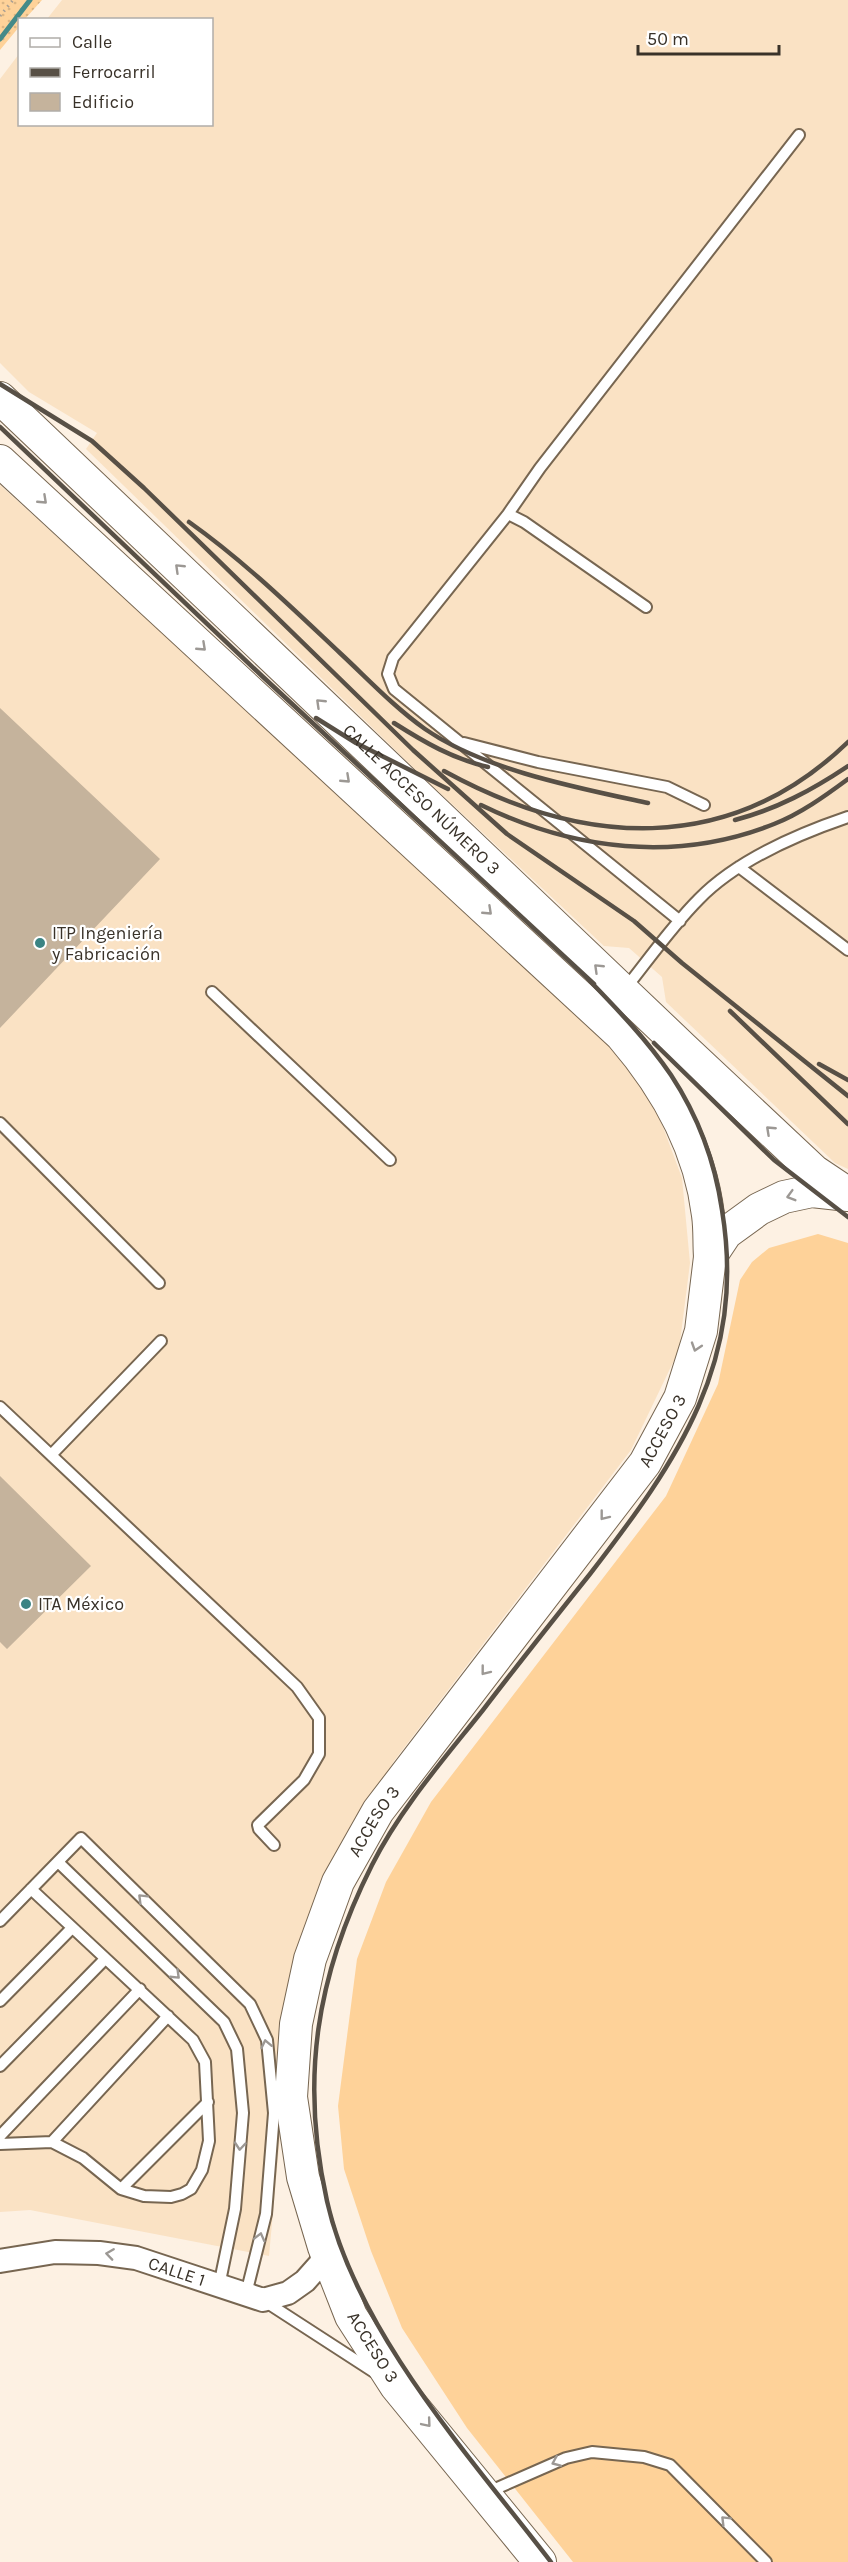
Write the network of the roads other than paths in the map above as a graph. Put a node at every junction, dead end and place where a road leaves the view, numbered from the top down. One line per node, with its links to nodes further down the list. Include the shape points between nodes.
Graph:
1 (800, 135): 4 (lane)
2 (0, 398): 13 (street, CALLE ACCESO NÚMERO 3, one-way to 2)
3 (0, 461): 17 (street, CALLE ACCESO NÚMERO 3, one-way to 17, via 621,1035 646,1064 680,1123 699,1173 708,1215)
4 (508, 514): 5 (lane); 6 (lane, via 393,658 388,674 394,689)
5 (645, 607)
6 (461, 742): 7 (lane, via 538,762 667,787); 10 (lane)
7 (704, 805)
8 (848, 817): 9 (lane)
9 (739, 867): 10 (lane, via 699,898); 11 (lane)
10 (680, 921): 13 (lane)
11 (848, 950)
12 (212, 992): 15 (lane)
13 (623, 992): 16 (street, CALLE ACCESO NÚMERO 3, one-way to 13, via 814,1171)
14 (0, 1123): 18 (lane)
15 (390, 1160)
16 (848, 1194): 17 (street, ACCESO 3, one-way to 17, via 812,1191 776,1201 741,1220 726,1233)
17 (710, 1257): 37 (street, ACCESO 3, one-way to 37, via 698,1342 680,1398 645,1463 378,1812 338,1882 308,1970 296,2024 291,2097 303,2177)
18 (159, 1283)
19 (161, 1341): 21 (lane)
20 (0, 1407): 21 (lane)
21 (52, 1454): 22 (lane, via 297,1687 319,1718 320,1754 304,1780 258,1825)
22 (274, 1845)
23 (58, 1862): 24 (lane); 39 (lane, one-way to 39, via 224,2022 237,2049 243,2113 235,2209); 40 (lane, one-way to 23, via 274,2113 267,2040 250,2004 81,1838)
24 (31, 1889): 25 (lane); 26 (lane)
25 (0, 1921)
26 (72, 1928): 27 (lane); 29 (lane)
27 (105, 1959): 28 (lane); 31 (lane)
28 (140, 1989): 30 (lane); 33 (lane)
29 (0, 2001)
30 (168, 2016): 32 (lane, via 193,2040 205,2062); 34 (lane)
31 (0, 2066)
32 (208, 2102): 36 (lane); 36 (lane, via 209,2141 202,2170 191,2189 171,2197 144,2196)
33 (0, 2136)
34 (52, 2142): 35 (lane); 36 (lane, via 83,2158)
35 (0, 2144)
36 (121, 2189)
37 (324, 2247): 40 (street, via 321,2263 305,2281 288,2293); 41 (street, ACCESO 3, via 351,2316)
38 (0, 2261): 39 (street, CALLE 1, one-way to 38, via 136,2258 99,2253 55,2252)
39 (219, 2286): 40 (street, CALLE 1)
40 (254, 2297): 41 (lane)
41 (396, 2386): 42 (street, ACCESO 3, one-way to 42)
42 (487, 2496): 43 (street); 44 (street, ACCESO 3); 45 (lane, one-way to 42, via 670,2465 644,2457 592,2452 566,2458)
43 (516, 2562)
44 (540, 2562)
45 (765, 2562)

